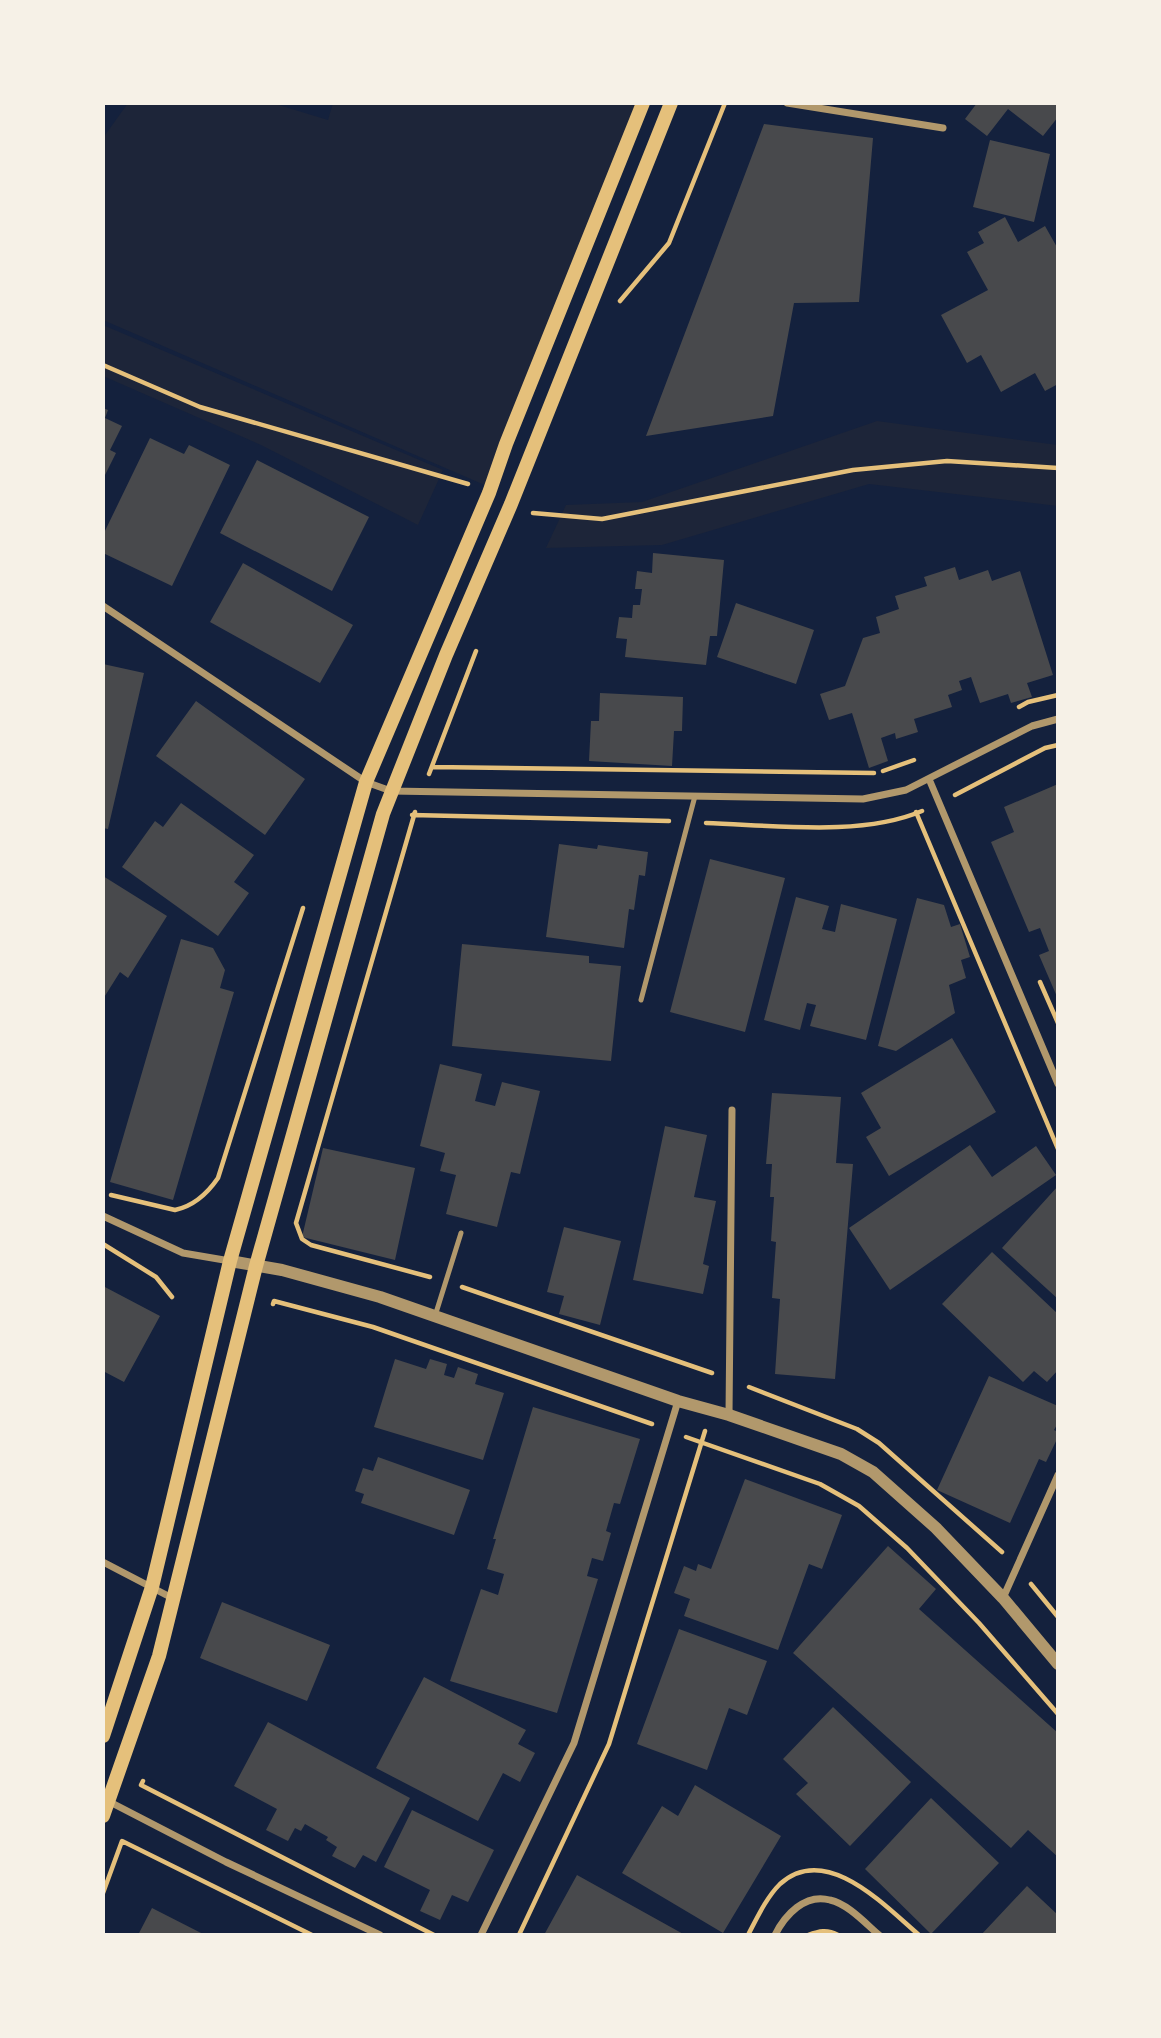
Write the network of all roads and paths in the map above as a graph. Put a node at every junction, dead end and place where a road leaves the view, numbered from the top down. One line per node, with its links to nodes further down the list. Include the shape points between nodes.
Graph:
1 (643, 103): 20 (main road, via 489,494)
2 (671, 103): 17 (main road, via 512,505)
3 (725, 103): 6 (path, via 669,243)
4 (787, 103): 5 (street)
5 (943, 128)
6 (613, 309)
7 (103, 365): 9 (path, via 200,407)
8 (1058, 468): 10 (path, via 947,461 853,470 602,519 531,512)
9 (466, 483)
10 (536, 500)
11 (103, 606): 20 (street)
12 (481, 639): 18 (path)
13 (1058, 695): 14 (path)
14 (1016, 709)
15 (1058, 719): 19 (street, via 1032,726)
16 (919, 758): 18 (path, via 867,774)
17 (401, 766): 18 (path); 22 (main road)
18 (432, 766): 23 (path)
19 (929, 779): 21 (street); 26 (street)
20 (366, 782): 22 (street); 35 (main road)
21 (906, 790): 24 (street, via 863,799); 28 (path)
22 (391, 791): 23 (street); 36 (main road)
23 (423, 792): 24 (street); 34 (path, via 298,1215 296,1233)
24 (695, 796): 25 (lane)
25 (641, 1000)
26 (1058, 1084)
27 (732, 1110): 43 (street)
28 (1058, 1149)
29 (104, 1194): 30 (path, via 175,1210)
30 (196, 1200)
31 (103, 1216): 35 (street, via 183,1254)
32 (461, 1233): 39 (lane)
33 (103, 1244): 37 (path, via 156,1277)
34 (311, 1245)
35 (230, 1261): 36 (street); 49 (main road)
36 (256, 1266): 39 (street, via 327,1282); 51 (main road)
37 (173, 1297)
38 (274, 1301): 44 (path, via 373,1327)
39 (435, 1316): 40 (street)
40 (661, 1395): 41 (street); 44 (path)
41 (678, 1401): 42 (street); 45 (street)
42 (711, 1410): 43 (street); 46 (path)
43 (729, 1415): 50 (street, via 841,1454 873,1472 936,1528)
44 (653, 1424): 45 (path)
45 (670, 1431): 46 (path); 62 (street, via 575,1744)
46 (701, 1442): 53 (path, via 820,1483 859,1506 979,1623); 63 (path, via 609,1744)
47 (1058, 1475): 50 (street)
48 (103, 1562): 49 (street)
49 (152, 1587): 51 (street); 54 (main road)
50 (1003, 1598): 52 (street)
51 (174, 1599): 56 (main road, via 159,1656)
52 (1058, 1664)
53 (1058, 1714)
54 (103, 1736)
55 (142, 1785): 61 (path)
56 (106, 1800): 57 (main road); 60 (street)
57 (103, 1816)
58 (103, 1893): 59 (path, via 122,1841)
59 (312, 1935)
60 (380, 1935)
61 (434, 1935)
62 (481, 1935)
63 (519, 1935)
64 (775, 1935): 67 (street, via 795,1908 811,1900 830,1899)
65 (808, 1935): 66 (path, via 820,1930)
66 (838, 1935)
67 (879, 1935)

